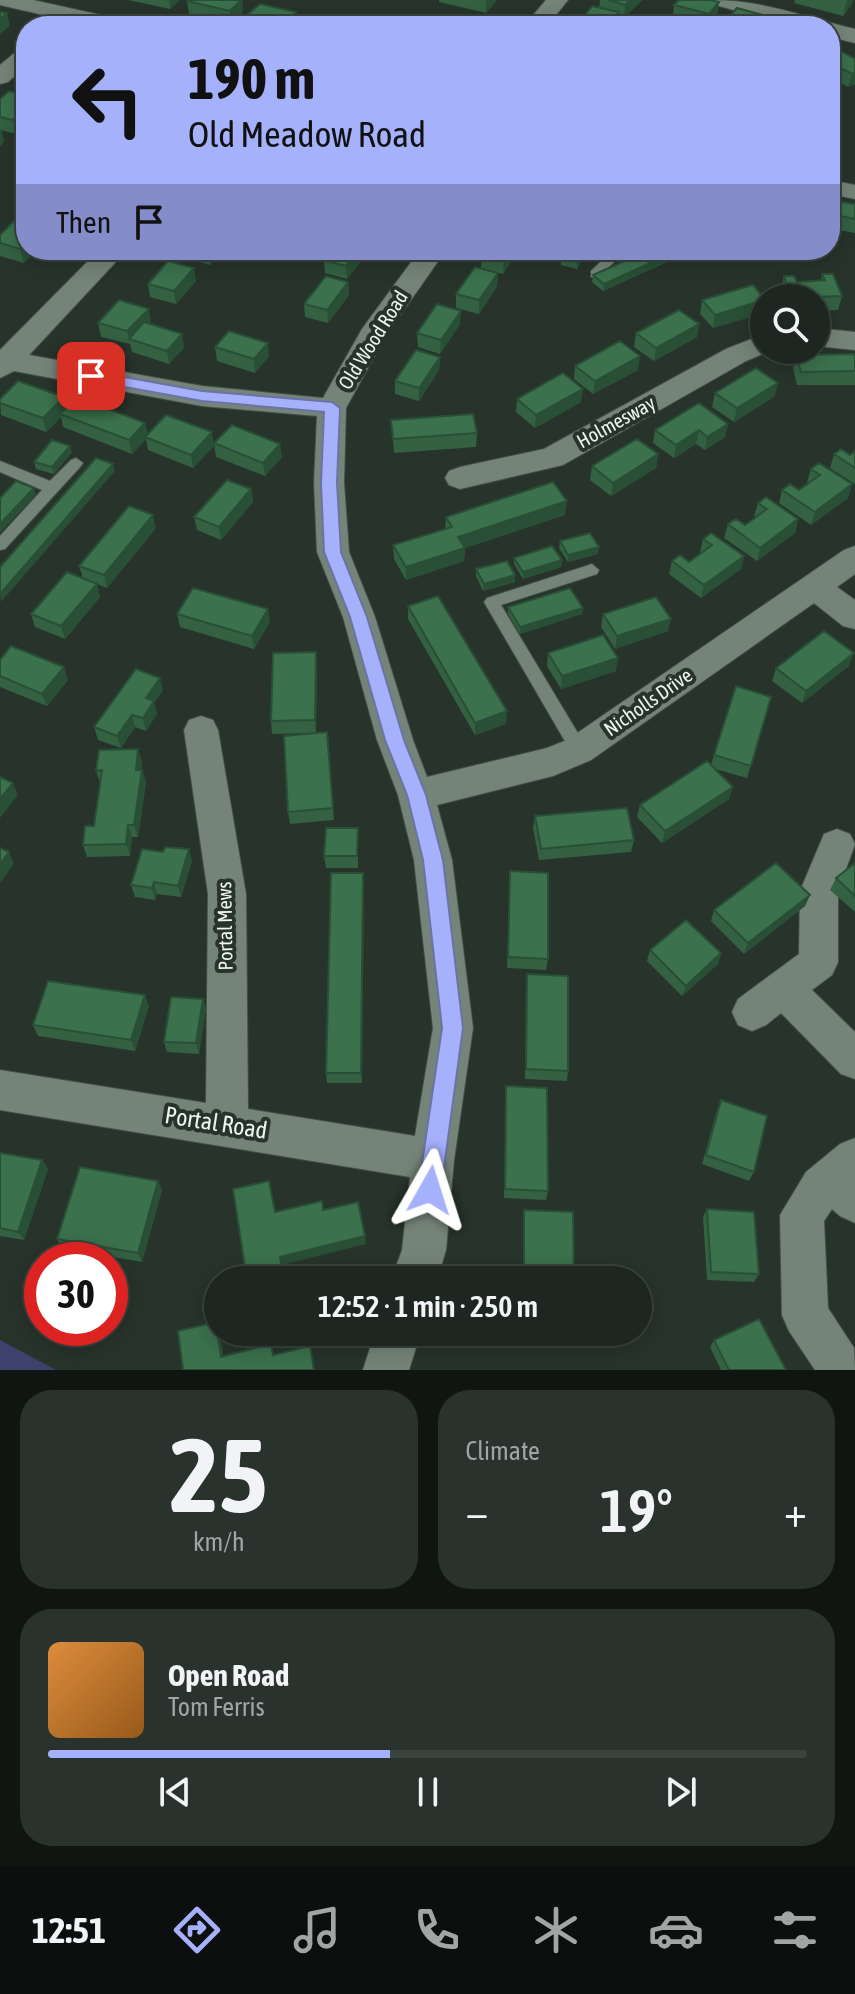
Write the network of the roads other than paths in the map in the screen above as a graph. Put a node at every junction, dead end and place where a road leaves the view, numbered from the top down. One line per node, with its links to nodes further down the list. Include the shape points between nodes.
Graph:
1 (4, 0): 4 (street)
2 (557, 0): 5 (street)
3 (723, 0): 6 (street)
4 (52, 16)
5 (543, 16)
6 (781, 16)
7 (16, 63): 8 (street)
8 (0, 77)
9 (104, 260): 16 (street)
10 (426, 260): 17 (street, Old Wood Road, via 372,335)
11 (610, 260): 12 (lane)
12 (595, 274)
13 (830, 338): 14 (street)
14 (855, 341)
15 (750, 349): 20 (street, Holmesway, via 552,458)
16 (3, 363): 17 (street, via 202,396)
17 (332, 408): 29 (street, Old Wood Road, via 333,552)
18 (76, 463): 21 (lane)
19 (0, 466): 21 (lane)
20 (460, 478)
21 (52, 488): 22 (lane)
22 (0, 545)
23 (855, 558): 25 (street, Nicholls Drive)
24 (592, 570): 28 (lane, via 492,602)
25 (815, 587): 26 (street); 28 (street, Nicholls Drive)
26 (855, 617)
27 (201, 730): 35 (street, Portal Mews, via 227,894)
28 (579, 750): 29 (street, Nicholls Drive)
29 (416, 795): 36 (street, Old Wood Road, via 433,860 453,1028)
30 (837, 845): 31 (street, via 819,891 818,962)
31 (784, 989): 32 (street); 33 (street)
32 (752, 1012)
33 (855, 1060)
34 (0, 1090): 35 (street, Portal Road)
35 (227, 1124): 36 (street, Portal Road)
36 (433, 1160): 38 (street, Old Wood Road)
37 (847, 1179): 40 (street, via 821,1187 802,1215 805,1315)
38 (419, 1266)
39 (394, 1346): 41 (street)
40 (838, 1364)
41 (386, 1370)

